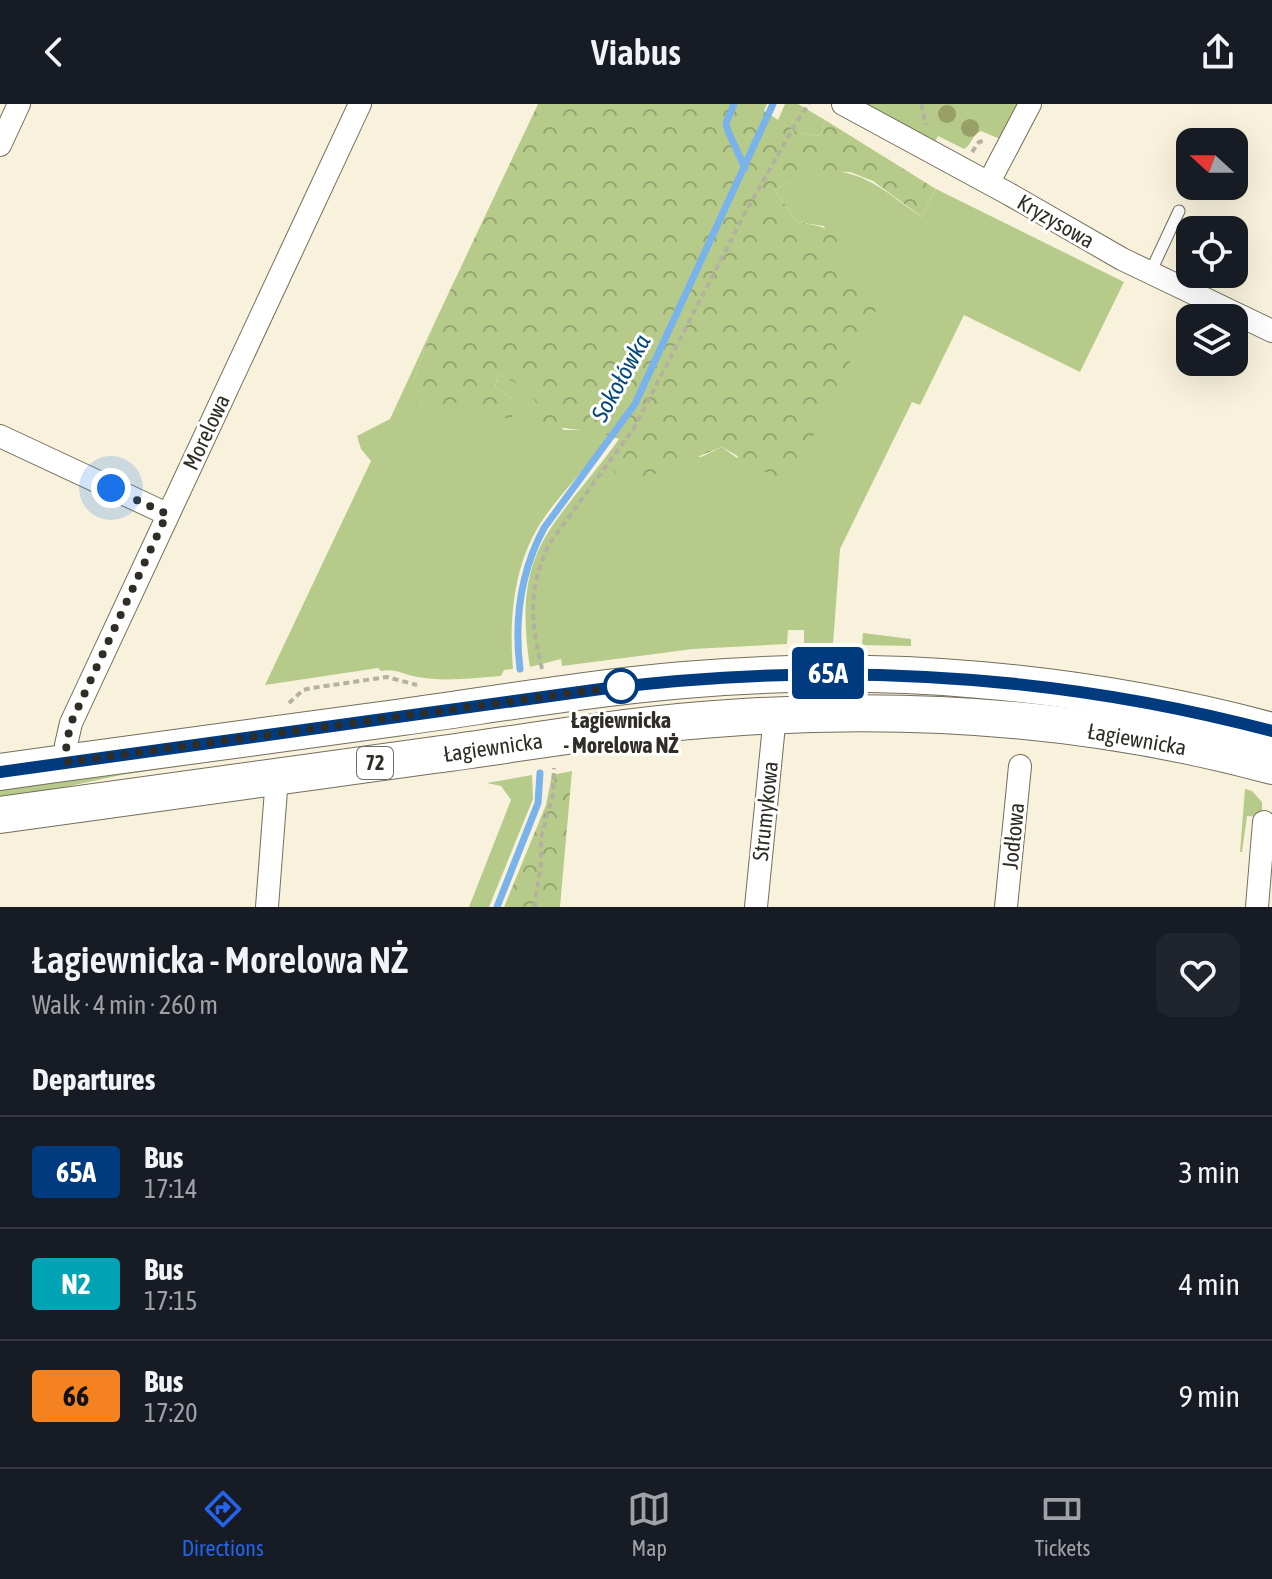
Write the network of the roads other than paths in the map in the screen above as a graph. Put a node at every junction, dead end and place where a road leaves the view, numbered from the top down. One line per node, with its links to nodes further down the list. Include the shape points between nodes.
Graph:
1 (19, 104): 5 (street)
2 (360, 104): 11 (street, Morelowa)
3 (843, 104): 6 (street, Kryzysowa)
4 (1030, 104): 6 (street)
5 (0, 145)
6 (989, 182): 8 (street, Kryzysowa)
7 (1179, 211): 8 (lane)
8 (1150, 273): 9 (street, Kryzysowa)
9 (1272, 331)
10 (0, 436): 11 (street)
11 (167, 514): 16 (street, Morelowa, via 71,723)
12 (469, 707): 14 (main road, Łagiewnicka / 72, via 684,680 877,674 1081,692); 15 (main road); 16 (main road, Łagiewnicka / 72)
13 (775, 715): 15 (main road, Łagiewnicka / 72, via 669,723); 18 (main road, Łagiewnicka / 72, via 913,713 1025,722 1112,733); 24 (street, Strumykowa)
14 (1272, 731)
15 (474, 750): 20 (main road, Łagiewnicka / 72)
16 (68, 762): 19 (main road, Łagiewnicka / 72)
17 (1020, 766): 25 (street, Jodłowa)
18 (1272, 766)
19 (0, 772)
20 (277, 777): 21 (main road, Łagiewnicka / 72); 23 (street)
21 (0, 815)
22 (1264, 822): 26 (street)
23 (267, 907)
24 (756, 907)
25 (1006, 907)
26 (1257, 907)

